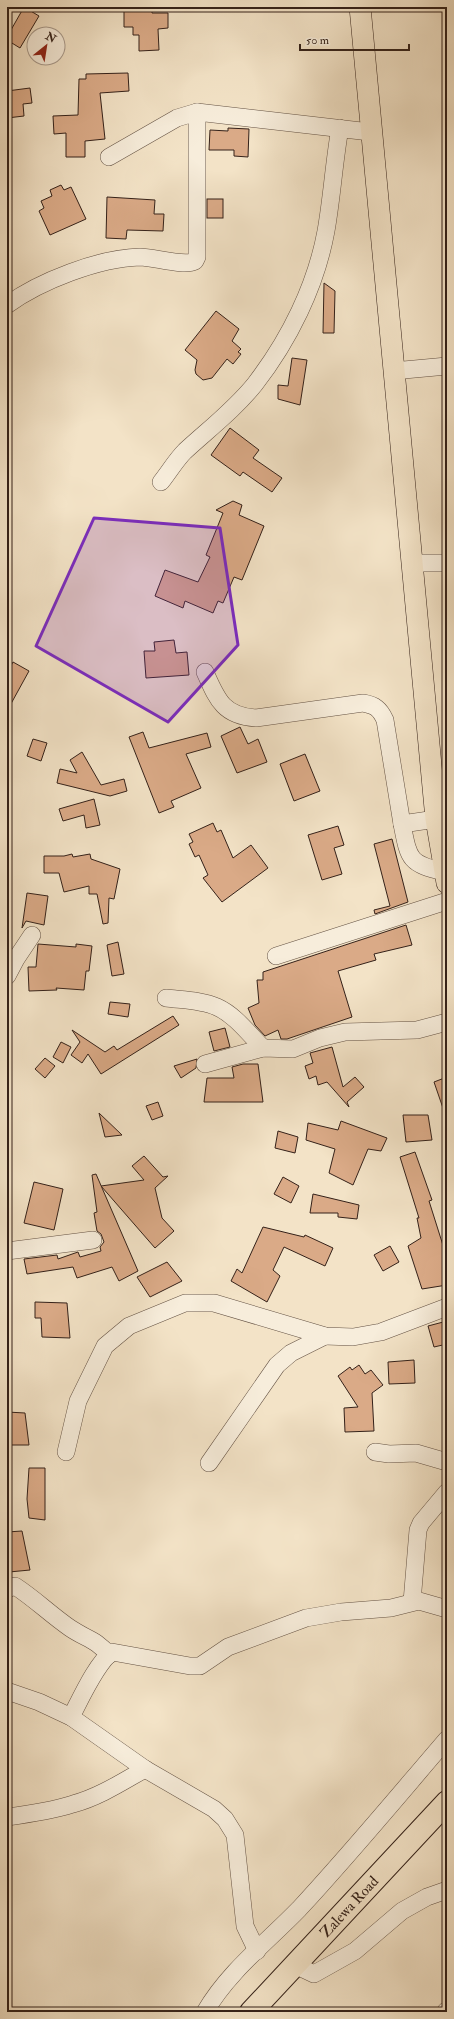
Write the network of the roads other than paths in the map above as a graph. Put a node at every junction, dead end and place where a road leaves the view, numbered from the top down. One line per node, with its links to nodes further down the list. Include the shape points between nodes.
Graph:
1 (360, 7): 4 (main road)
2 (197, 112): 3 (street); 5 (street, via 177,118); 6 (street, via 195,261 187,263 142,257 122,259 81,269 42,283)
3 (340, 128): 4 (street); 9 (street, via 326,230 318,264 294,324 276,356 254,385 217,424 184,452)
4 (370, 132): 8 (main road)
5 (109, 157)
6 (7, 305)
7 (447, 366): 8 (street)
8 (394, 371): 10 (main road)
9 (161, 482)
10 (414, 563): 11 (street); 13 (main road)
11 (447, 563)
12 (205, 672): 14 (street, via 216,698 223,706 244,717 256,718 363,703 374,705 382,712 385,720)
13 (436, 820): 14 (street); 15 (main road)
14 (402, 824): 15 (street, via 407,848 414,861)
15 (446, 878)
16 (447, 901): 18 (street)
17 (32, 935): 19 (street)
18 (276, 956)
19 (7, 976)
20 (166, 998): 22 (street, via 204,1002 224,1010)
21 (447, 1022): 22 (street, via 417,1030 345,1032 320,1038 293,1049)
22 (263, 1048): 23 (street)
23 (206, 1064)
24 (93, 1240): 25 (street)
25 (7, 1251)
26 (447, 1307): 27 (street, via 381,1332 353,1337)
27 (325, 1336): 28 (street, via 214,1303 185,1303 129,1326 105,1346 92,1369 78,1401); 31 (street, via 291,1353 277,1365)
28 (66, 1452)
29 (376, 1452): 30 (street, via 416,1453)
30 (447, 1462)
31 (209, 1463)
32 (447, 1492): 34 (street, via 418,1530)
33 (7, 1589): 36 (street, via 15,1586 26,1593 69,1628 99,1644)
34 (412, 1602): 35 (street, via 426,1602); 36 (street, via 392,1608 306,1618 228,1647 200,1666 118,1652)
35 (447, 1609)
36 (109, 1654): 38 (street, via 94,1674)
37 (7, 1691): 38 (street)
38 (71, 1717): 40 (street)
39 (447, 1739): 44 (street, via 341,1864)
40 (145, 1769): 42 (street, via 104,1792 75,1804 41,1813); 44 (street, via 214,1809 225,1819 235,1835 246,1926)
41 (447, 1802): 45 (highway, Zalewa Road)
42 (7, 1817)
43 (447, 1890): 45 (street, via 427,1897 402,1911 355,1951 335,1964 314,1974)
44 (257, 1951): 47 (street, via 215,1995)
45 (295, 1965): 48 (highway, Zalewa Road)
46 (447, 2010): 49 (street)
47 (205, 2012)
48 (251, 2012)
49 (445, 2012)

